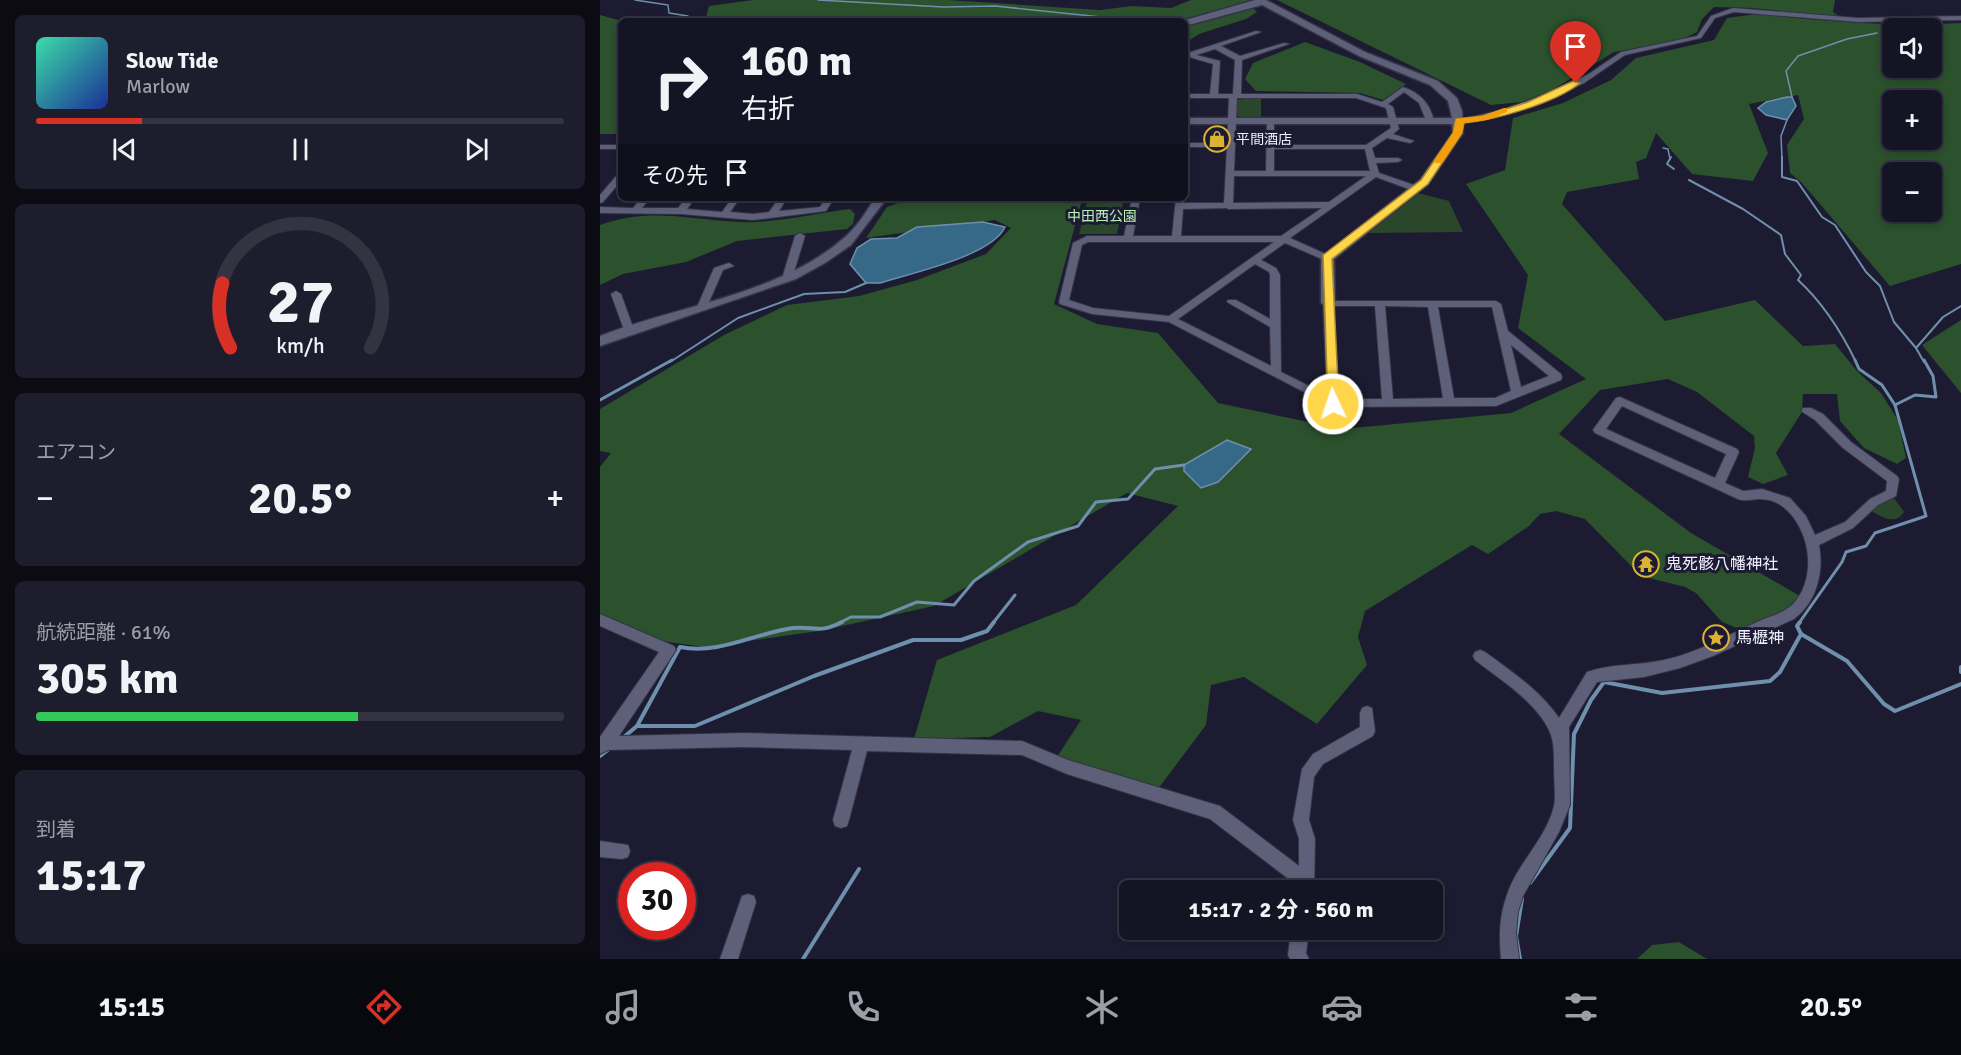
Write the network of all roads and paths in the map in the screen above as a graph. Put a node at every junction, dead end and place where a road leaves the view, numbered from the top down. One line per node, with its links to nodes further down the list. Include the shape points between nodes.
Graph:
1 (1261, 1): 3 (street); 19 (street, via 1362,54 1434,83 1453,100)
2 (1961, 18): 19 (street, via 1858,20 1733,10 1713,17 1699,37 1623,53 1593,75 1531,103 1484,118)
3 (1188, 22)
4 (1258, 32): 6 (street)
5 (1286, 44): 9 (street)
6 (1215, 46): 7 (street); 9 (street)
7 (1188, 54)
8 (1188, 56): 11 (street, via 1218,63)
9 (1239, 59): 12 (street)
10 (1188, 96): 11 (street)
11 (1214, 96): 12 (street)
12 (1235, 96): 13 (street, via 1357,96); 16 (street)
13 (1384, 104): 14 (street, via 1389,107); 18 (street, via 1403,89 1423,101)
14 (1392, 120): 17 (street); 18 (street); 20 (street, via 1395,129)
15 (1188, 121): 16 (street)
16 (1231, 121): 17 (street); 23 (street)
17 (1270, 121): 26 (street)
18 (1430, 121): 19 (street)
19 (1459, 121): 36 (street, via 1458,133)
20 (1386, 135): 21 (street); 27 (street)
21 (1410, 141)
22 (1188, 145): 23 (street)
23 (1230, 145): 30 (street)
24 (600, 147): 25 (street)
25 (618, 147)
26 (1270, 147): 27 (street); 31 (street)
27 (1368, 147): 29 (street)
28 (1398, 160): 29 (street)
29 (1371, 161): 32 (street)
30 (1229, 173): 31 (street); 47 (street)
31 (1270, 173): 32 (street)
32 (1375, 174): 36 (street); 46 (street)
33 (618, 178): 35 (street)
34 (618, 179): 37 (street)
35 (600, 181)
36 (1417, 189): 57 (street)
37 (600, 200)
38 (644, 201): 49 (street)
39 (689, 201): 50 (street)
40 (734, 201): 51 (street)
41 (781, 201): 52 (street)
42 (828, 201): 52 (street, via 823,209)
43 (879, 201): 60 (street, via 848,241)
44 (1135, 201): 54 (street)
45 (1180, 202): 47 (street); 55 (street)
46 (1329, 205): 47 (street); 56 (street)
47 (1228, 206)
48 (600, 210): 49 (street)
49 (636, 210): 50 (street)
50 (681, 211): 51 (street)
51 (724, 215): 52 (street)
52 (772, 215)
53 (800, 236): 60 (street)
54 (1128, 239): 55 (street); 67 (street, via 1087,239 1078,243 1064,302 1092,311)
55 (1176, 239): 56 (street)
56 (1284, 239): 57 (street); 58 (street)
57 (1327, 258): 63 (street)
58 (1254, 260): 67 (street); 68 (street, via 1275,275)
59 (729, 266): 66 (street, via 719,268)
60 (788, 275): 66 (street)
61 (616, 294): 69 (street)
62 (1232, 302): 68 (street)
63 (1328, 303): 65 (street); 76 (street)
64 (1432, 303): 65 (street); 70 (street, via 1496,304); 74 (street)
65 (1380, 304): 75 (street)
66 (702, 307): 69 (street)
67 (1171, 319): 72 (street)
68 (1274, 325): 72 (street)
69 (629, 330): 71 (street)
70 (1503, 333): 73 (street); 73 (street, via 1557,377)
71 (600, 341)
72 (1276, 374): 76 (street)
73 (1517, 393): 74 (street, via 1496,402)
74 (1449, 402): 75 (street)
75 (1388, 403): 76 (street)
76 (1333, 404)
77 (1807, 411): 79 (street, via 1893,479 1892,493 1874,502 1849,525)
78 (1717, 486): 78 (street, via 1674,465 1599,430 1620,401 1733,452); 79 (street, via 1742,496 1762,494 1786,501 1802,519)
79 (1812, 542): 83 (street, via 1814,574 1808,591 1792,613 1671,665 1592,677 1562,726)
80 (600, 620): 85 (street, via 669,650)
81 (1480, 656): 83 (street, via 1532,696 1554,719)
82 (1367, 713): 90 (street, via 1368,731 1318,759 1307,774 1301,820 1307,839)
83 (1560, 737): 95 (street, via 1562,805 1518,882 1508,913)
84 (862, 743): 85 (street, via 743,740); 86 (street); 89 (street, via 1022,748 1067,767 1214,812)
85 (602, 745)
86 (841, 820)
87 (600, 849): 88 (street)
88 (622, 850)
89 (1298, 880)
90 (1307, 880)
91 (748, 902): 93 (street)
92 (1299, 940): 94 (street)
93 (729, 959)
94 (1300, 959)
95 (1510, 959)

